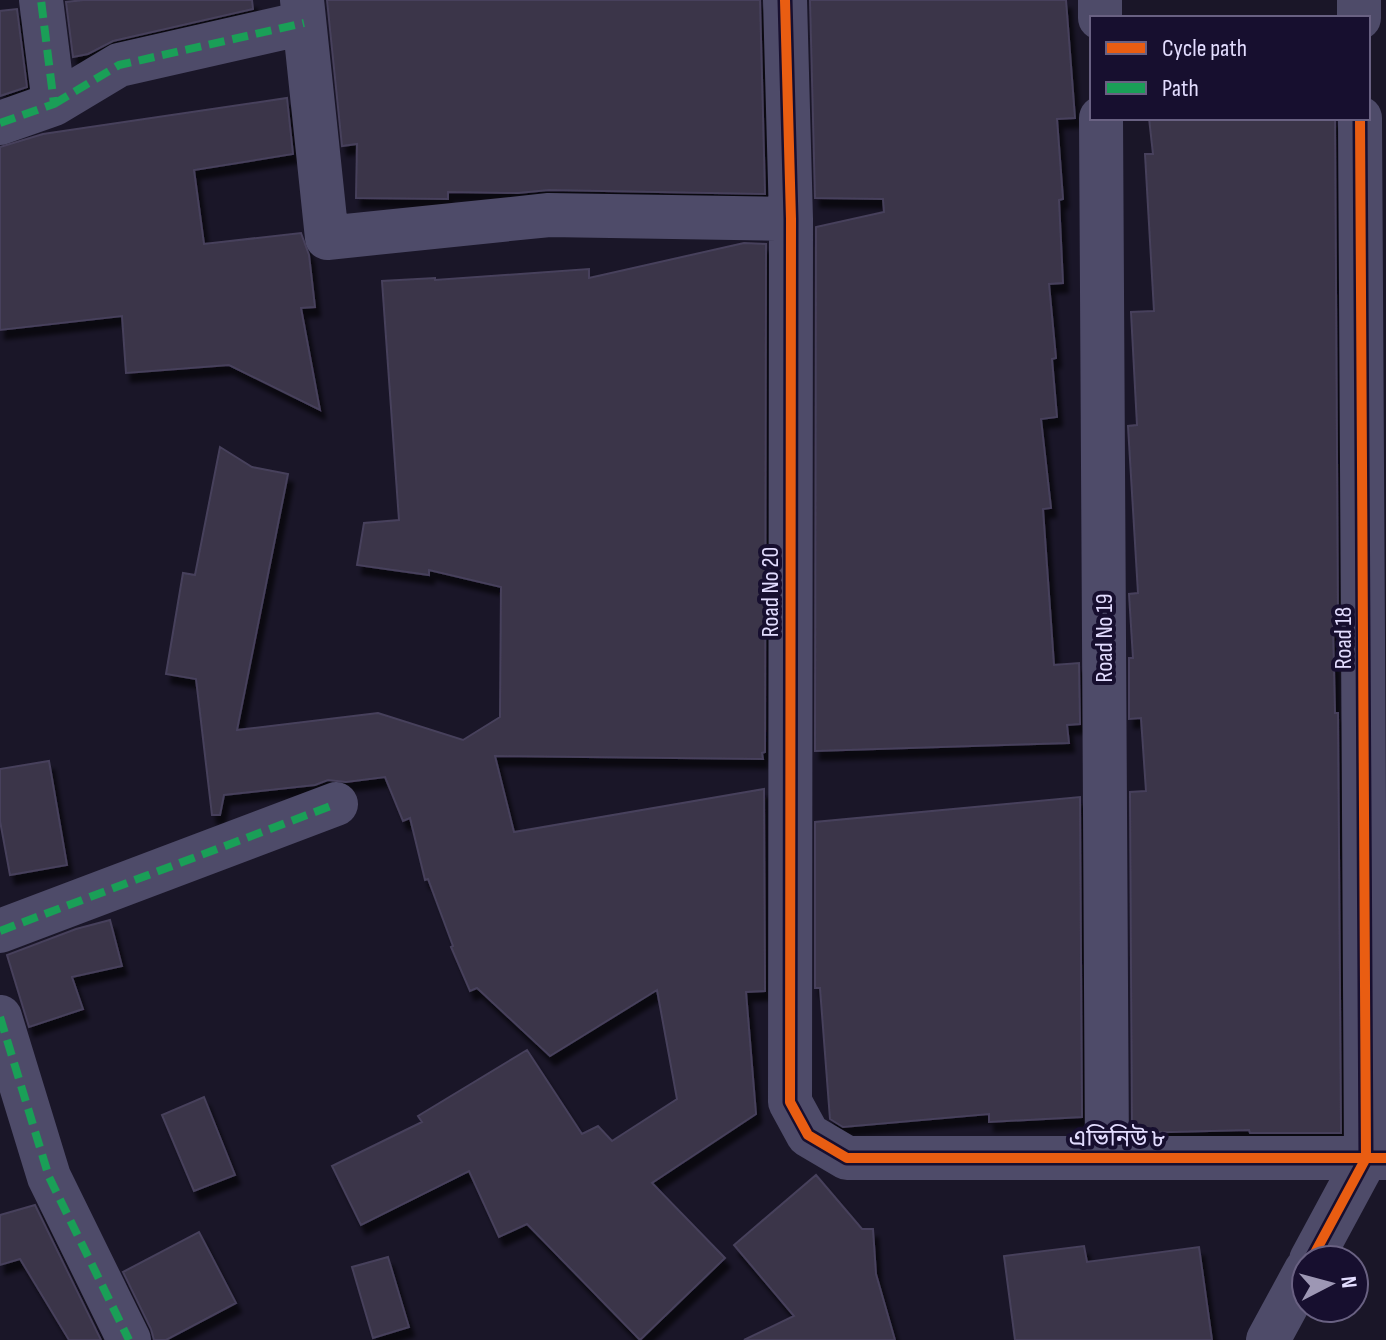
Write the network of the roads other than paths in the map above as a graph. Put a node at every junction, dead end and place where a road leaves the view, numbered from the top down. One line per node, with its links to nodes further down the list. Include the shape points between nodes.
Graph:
1 (41, 0): 4 (street)
2 (785, 0): 8 (street, Road No 20)
3 (303, 12): 4 (street, via 293,24 119,65); 8 (street, via 327,238 549,215)
4 (54, 104): 7 (street)
5 (1101, 120): 13 (street, Road No 19)
6 (1360, 120): 14 (street, Road 18)
7 (0, 123)
8 (791, 219): 12 (street, Road No 20, via 790,1102 808,1135)
9 (336, 804): 10 (street)
10 (0, 931)
11 (0, 1017): 17 (street, via 49,1177)
12 (847, 1158): 13 (street, এভিনিউ ৮)
13 (1107, 1158): 14 (street, এভিনিউ ৮)
14 (1376, 1158): 15 (street)
15 (1321, 1244)
16 (1290, 1299): 18 (street)
17 (129, 1340)
18 (1268, 1340)

